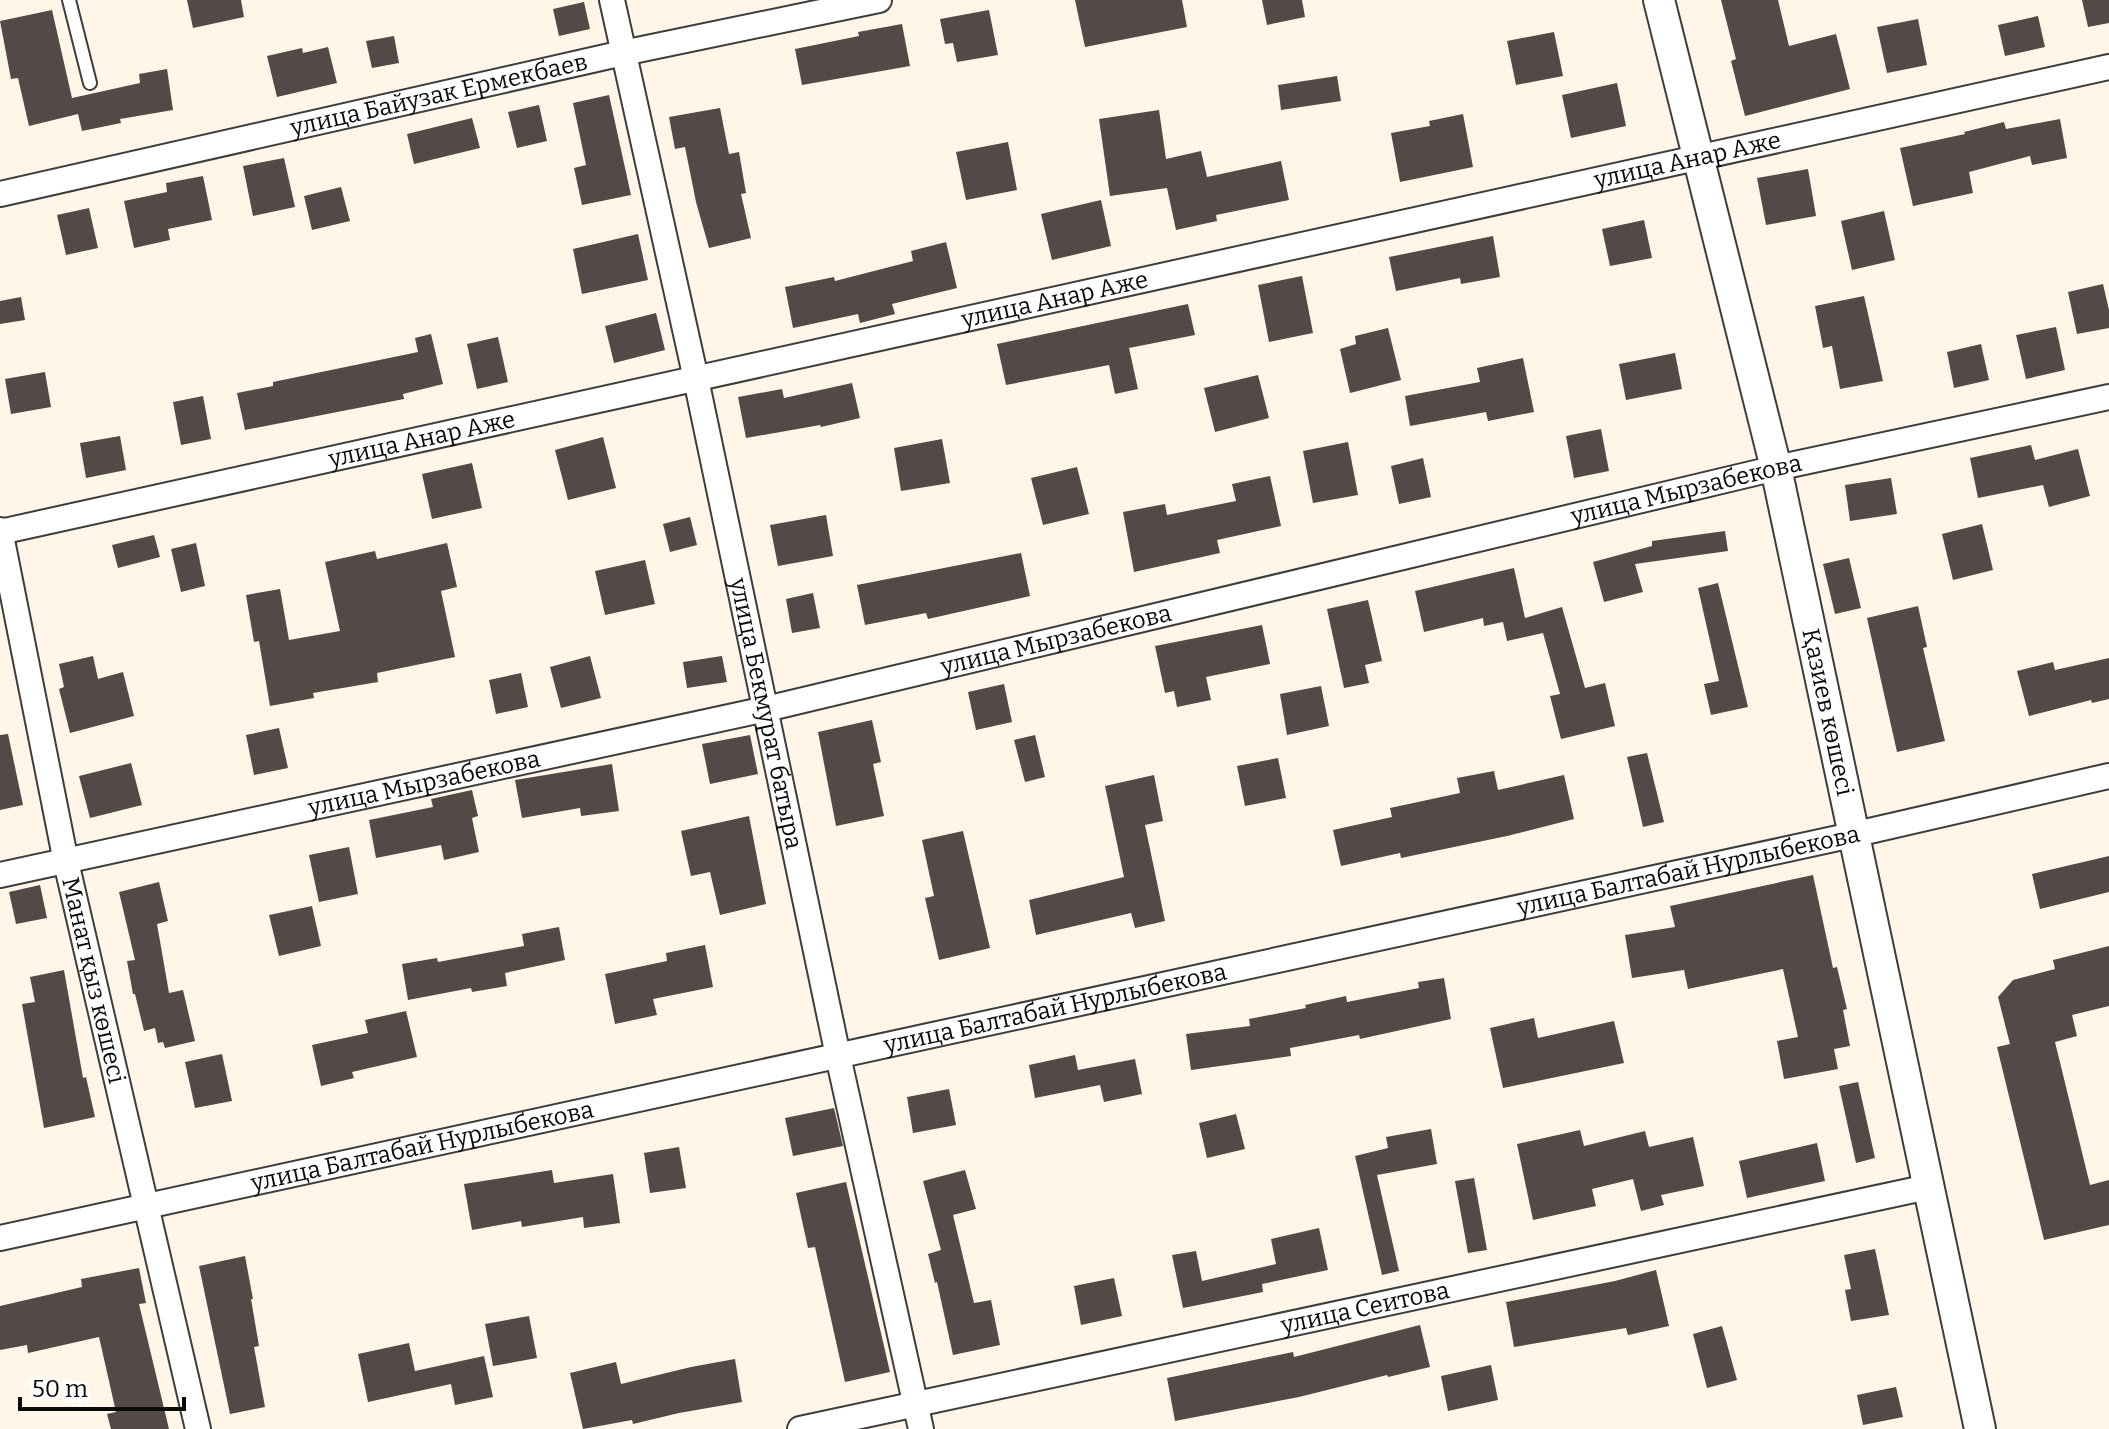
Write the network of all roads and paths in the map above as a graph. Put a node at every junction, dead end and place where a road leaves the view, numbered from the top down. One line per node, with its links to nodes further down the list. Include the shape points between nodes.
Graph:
1 (69, 0): 7 (lane)
2 (612, 0): 5 (street, улица Бекмурат батыра)
3 (879, 0): 5 (street, улица Байузак Ермекбаев)
4 (1659, 0): 8 (street, Қазиев көшесі)
5 (623, 53): 9 (street, улица Байузак Ермекбаев); 10 (street, улица Бекмурат батыра)
6 (2109, 67): 8 (street, улица Анар Аже)
7 (90, 83)
8 (1700, 158): 10 (street, улица Анар Аже); 12 (street, Қазиев көшесі)
9 (0, 194)
10 (696, 379): 13 (street, улица Анар Аже); 14 (street, улица Бекмурат батыра)
11 (2109, 397): 12 (street, улица Мырзабекова)
12 (1776, 468): 14 (street, улица Мырзабекова); 16 (street, Қазиев көшесі)
13 (0, 531): 17 (street, Манат қыз көшесі)
14 (766, 709): 17 (street, улица Мырзабекова); 19 (street, улица Бекмурат батыра)
15 (2109, 776): 16 (street, улица Балтабай Нурлыбекова)
16 (1852, 835): 19 (street, улица Балтабай Нурлыбекова); 20 (street, Қазиев көшесі)
17 (66, 862): 18 (street, улица Мырзабекова); 21 (street, Манат қыз көшесі)
18 (0, 875)
19 (838, 1056): 21 (street, улица Балтабай Нурлыбекова); 23 (street, улица Бекмурат батыра)
20 (1928, 1187): 23 (street, улица Сеитова); 27 (street, Қазиев көшесі)
21 (144, 1205): 22 (street, улица Балтабай Нурлыбекова); 24 (street, Манат қыз көшесі)
22 (0, 1238)
23 (915, 1404): 25 (street, улица Сеитова); 26 (street, улица Бекмурат батыра)
24 (198, 1429)
25 (800, 1429)
26 (921, 1429)
27 (1980, 1429)

